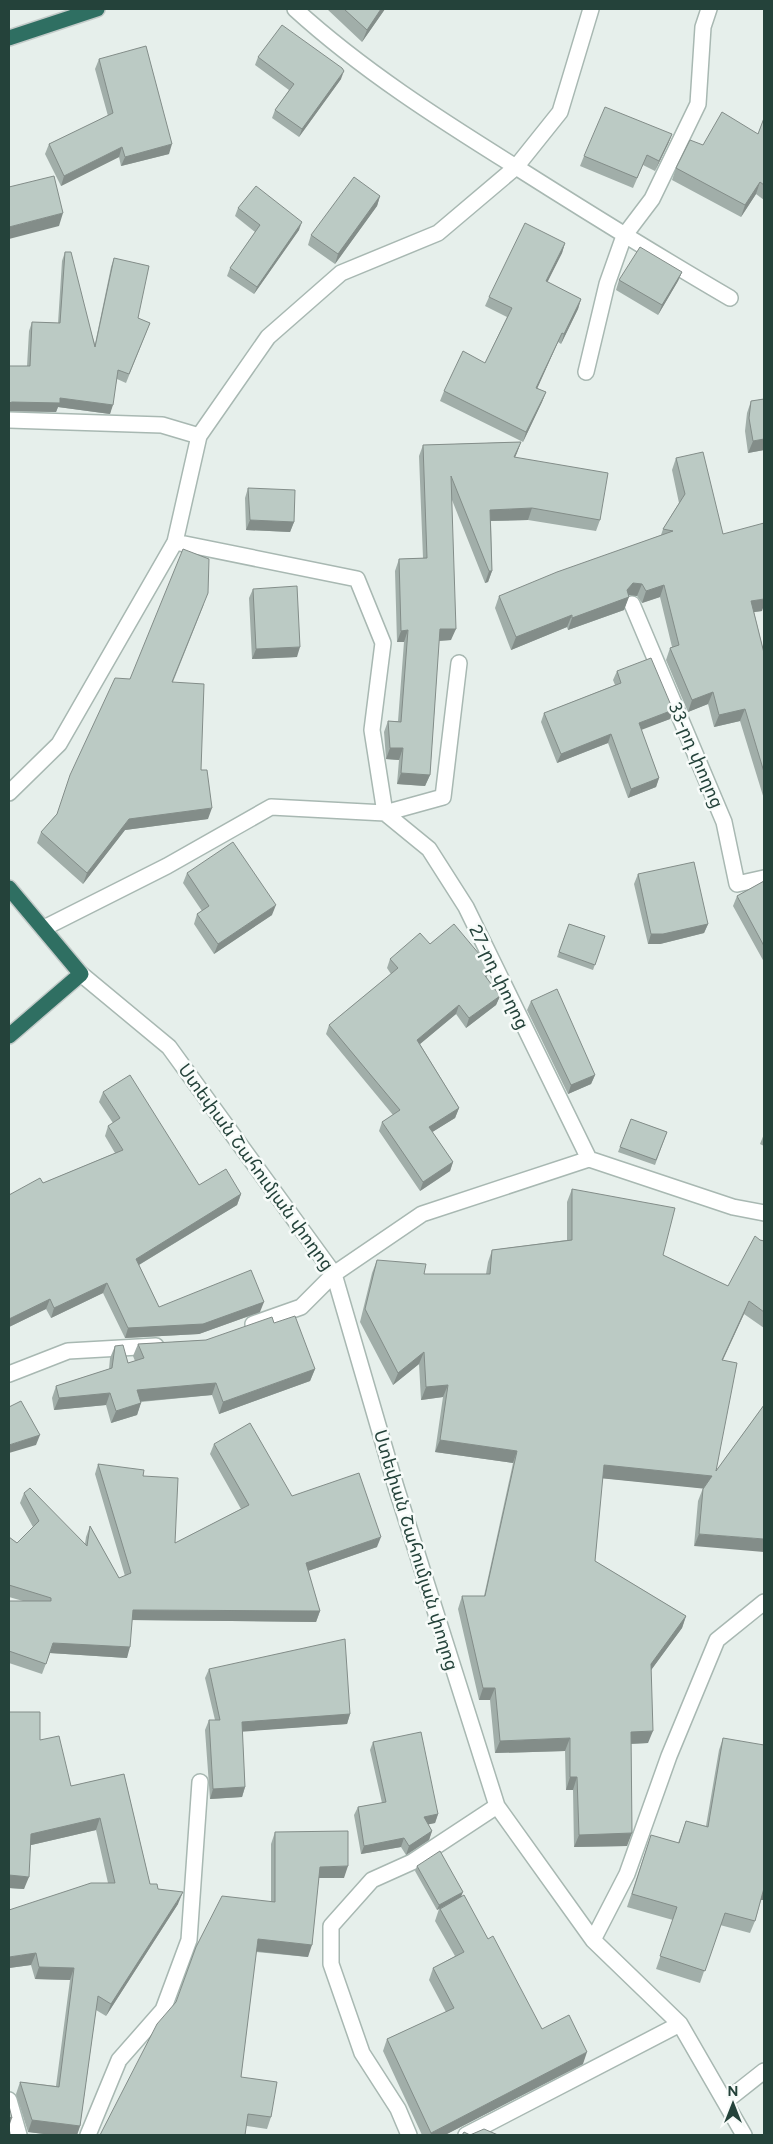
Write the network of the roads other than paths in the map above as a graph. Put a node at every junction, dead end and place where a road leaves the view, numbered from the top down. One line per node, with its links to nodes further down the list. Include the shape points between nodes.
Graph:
1 (97, 9): 5 (highway)
2 (295, 9): 6 (street, via 333,43 447,124)
3 (591, 9): 6 (street, via 560,112)
4 (709, 9): 7 (street, via 703,27 698,104 652,199)
5 (9, 38)
6 (516, 167): 7 (street); 11 (street, via 438,233 341,273 268,336)
7 (624, 236): 8 (street); 9 (street, via 607,284)
8 (730, 298)
9 (586, 372)
10 (9, 420): 11 (street, via 162,425)
11 (198, 436): 12 (street)
12 (175, 542): 15 (street, via 59,744); 16 (street, via 357,579 383,643 372,730)
13 (632, 604): 17 (street, 33-րդ փողոց, via 724,822 737,884)
14 (458, 663): 16 (street, via 443,797)
15 (9, 793)
16 (385, 813): 19 (street, via 271,808 167,866); 22 (street, 27-րդ փողոց, via 429,849 466,907)
17 (764, 878)
18 (9, 888): 19 (highway)
19 (44, 928): 20 (highway)
20 (81, 974): 21 (highway); 24 (street, Ստեփան Շահումյան փողոց, via 169,1047)
21 (9, 1036)
22 (589, 1159): 23 (street, via 733,1207); 24 (street, via 422,1214)
23 (764, 1213)
24 (334, 1274): 25 (street, via 301,1307); 30 (street, Ստեփան Շահումյան փողոց, via 396,1487)
25 (238, 1330)
26 (173, 1344): 27 (street, via 68,1351)
27 (9, 1374)
28 (764, 1602): 31 (street, via 717,1640 669,1756 627,1874)
29 (200, 1782): 37 (street, via 189,1940 163,2010 119,2060)
30 (497, 1806): 31 (street, Ստեփան Շահումյան փողոց); 38 (street, via 412,1862 372,1880 331,1926 331,1964 362,2053 398,2109)
31 (593, 1940): 32 (street, Ստեփան Շահումյան փողոց)
32 (680, 2024): 35 (street, Ստեփան Շահումյան փողոց); 39 (street)
33 (764, 2071): 35 (street)
34 (9, 2100): 36 (street)
35 (726, 2101): 40 (street, Ստեփան Շահումյան փողոց)
36 (19, 2135)
37 (88, 2135)
38 (409, 2135)
39 (466, 2135)
40 (744, 2135)

